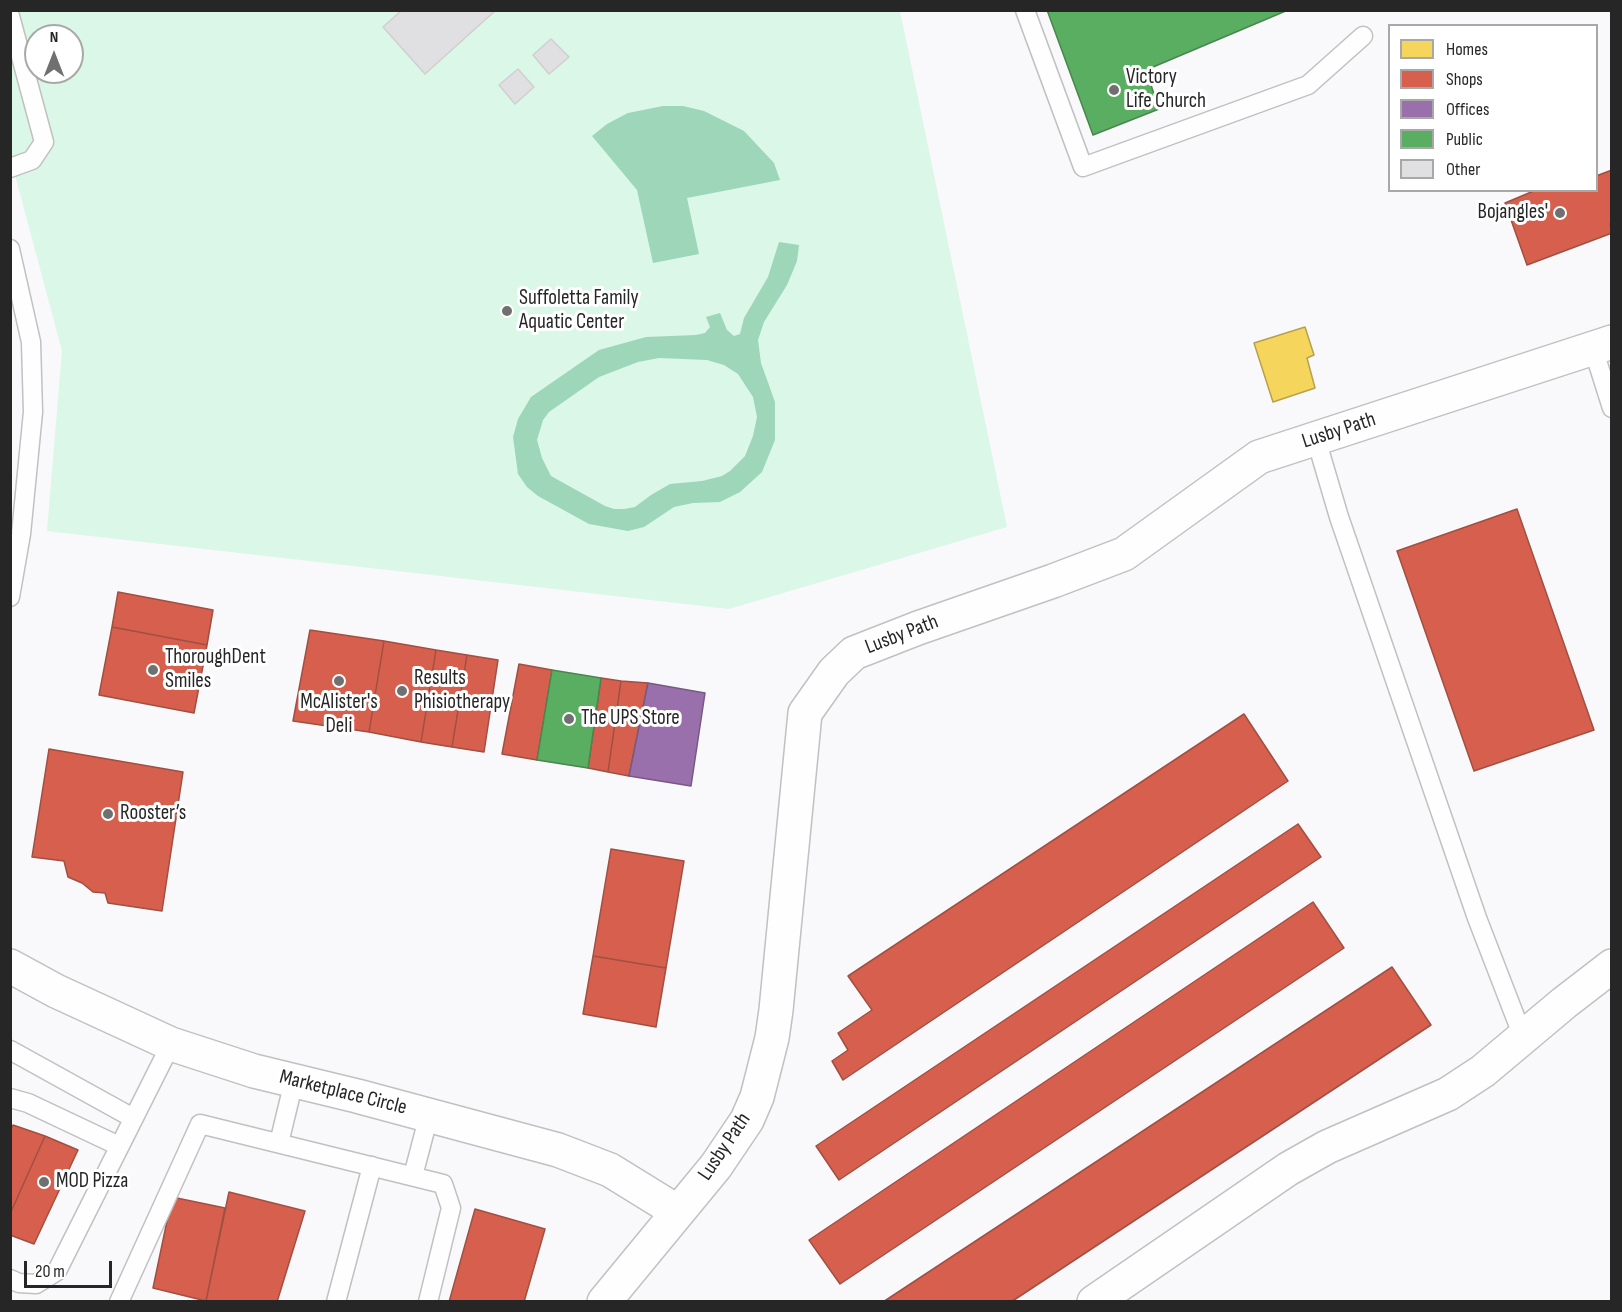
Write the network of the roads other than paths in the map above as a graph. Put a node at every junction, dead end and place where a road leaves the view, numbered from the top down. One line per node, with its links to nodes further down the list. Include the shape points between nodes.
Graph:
1 (1025, 10): 3 (lane, via 1083,167 1308,85)
2 (10, 16): 4 (lane, via 44,142 32,160)
3 (1364, 36)
4 (10, 168)
5 (10, 249): 9 (lane, via 31,342 33,412 21,534)
6 (1602, 345): 7 (lane); 8 (street, Lusby Path)
7 (1611, 408)
8 (1316, 439): 12 (lane, via 1339,517 1477,918); 23 (street, Lusby Path, via 1259,457 1124,554 854,653 834,672 806,713 777,1010 757,1097 733,1143)
9 (10, 597)
10 (10, 966): 13 (street, Marketplace Circle)
11 (1611, 966): 12 (street)
12 (1522, 1037): 29 (street, via 1483,1071 1448,1094 1327,1147 1288,1169)
13 (171, 1044): 15 (street, Marketplace Circle); 18 (lane)
14 (10, 1050): 18 (lane)
15 (294, 1081): 17 (street, Marketplace Circle); 19 (lane)
16 (10, 1098): 20 (lane)
17 (429, 1115): 22 (lane); 23 (street, Marketplace Circle, via 558,1150 610,1170)
18 (133, 1118): 20 (lane)
19 (279, 1143): 21 (lane); 25 (lane, via 200,1124)
20 (119, 1146): 24 (lane, via 57,1271 36,1284)
21 (372, 1166): 22 (lane); 26 (lane)
22 (413, 1176): 27 (lane, via 443,1184 451,1208)
23 (678, 1212): 28 (street, Lusby Path)
24 (10, 1279)
25 (119, 1302)
26 (336, 1302)
27 (428, 1302)
28 (604, 1302)
29 (1094, 1302)

